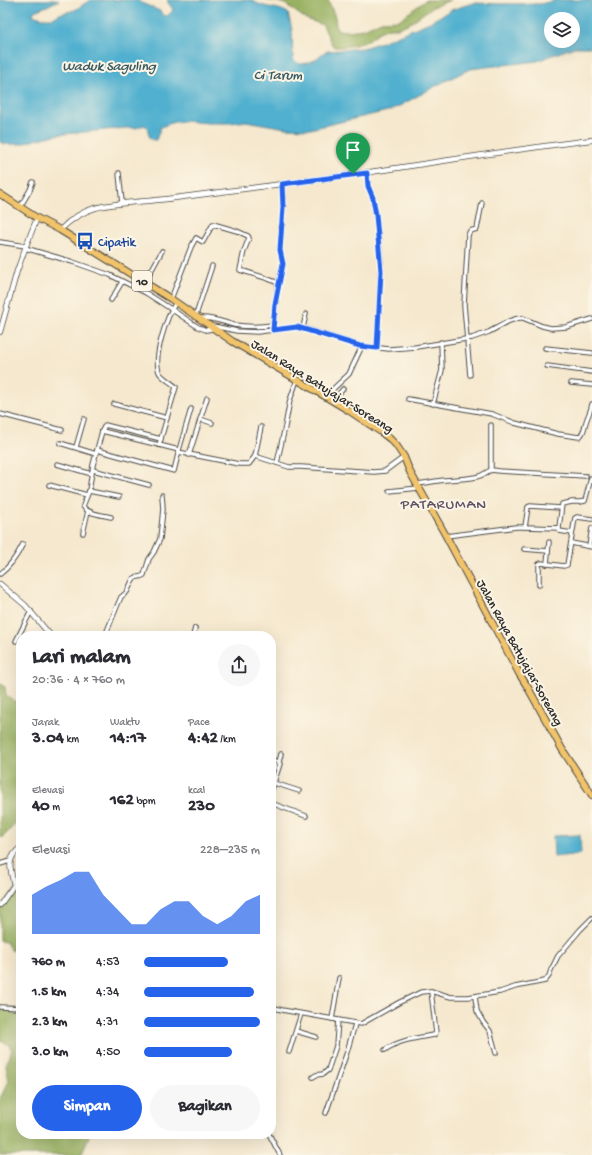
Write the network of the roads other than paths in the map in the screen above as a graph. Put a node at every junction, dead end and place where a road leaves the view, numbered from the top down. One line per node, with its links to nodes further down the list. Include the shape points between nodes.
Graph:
1 (592, 140): 3 (street)
2 (119, 173): 8 (street)
3 (367, 173): 5 (street); 31 (street, via 376,215 381,263)
4 (33, 182): 9 (street)
5 (282, 184): 8 (street); 18 (street, via 280,250 283,264)
6 (0, 194): 9 (highway, Jalan Raya Batujajar-Soreang / 10)
7 (482, 202): 28 (street, via 477,229 470,231 468,235 464,305)
8 (122, 203): 11 (street, via 86,211 73,218)
9 (20, 207): 10 (highway, Jalan Raya Batujajar-Soreang / 10)
10 (37, 218): 11 (highway, Jalan Raya Batujajar-Soreang / 10); 13 (street)
11 (60, 230): 17 (highway, Jalan Raya Batujajar-Soreang / 10)
12 (0, 242): 13 (street)
13 (25, 247): 16 (street, via 110,275); 27 (street)
14 (162, 251): 17 (street)
15 (212, 266): 22 (street)
16 (122, 282): 19 (street); 20 (street)
17 (145, 282): 20 (highway, Jalan Raya Batujajar-Soreang / 10)
18 (278, 284): 20 (street, via 240,270 249,238 237,231 213,224 203,242 196,238 191,247); 25 (street)
19 (111, 300)
20 (173, 304): 22 (highway, Jalan Raya Batujajar-Soreang / 10); 24 (street, via 198,327 206,330); 50 (street, via 158,350 160,372 176,386)
21 (306, 314): 26 (street)
22 (198, 317): 24 (highway, Jalan Raya Batujajar-Soreang / 10); 25 (street, via 245,326)
23 (592, 319): 28 (street, via 566,327 552,328 516,318 486,334)
24 (211, 326): 25 (street, via 247,332); 37 (highway, Jalan Raya Batujajar-Soreang / 10)
25 (273, 328): 26 (street)
26 (303, 328): 30 (street)
27 (0, 332)
28 (466, 339): 29 (street); 36 (street)
29 (441, 342): 31 (street, via 402,348); 46 (street, via 442,370)
30 (362, 346): 31 (street); 42 (street, via 349,374)
31 (377, 348)
32 (546, 348): 33 (street)
33 (592, 353)
34 (547, 366): 35 (street)
35 (592, 372)
36 (470, 375)
37 (297, 380): 42 (highway, Jalan Raya Batujajar-Soreang / 10); 67 (street, via 290,400)
38 (571, 383): 39 (street)
39 (592, 385)
40 (343, 389): 44 (street)
41 (207, 398): 52 (street)
42 (327, 398): 44 (highway, Jalan Raya Batujajar-Soreang / 10)
43 (408, 399): 46 (street)
44 (333, 401): 66 (highway, Jalan Raya Batujajar-Soreang / 10, via 382,432 394,443)
45 (114, 404): 50 (street)
46 (433, 404): 47 (street, via 492,414 515,423 579,437)
47 (592, 406)
48 (190, 409): 62 (street)
49 (0, 414): 56 (street)
50 (167, 418): 58 (street)
51 (84, 419): 61 (street)
52 (200, 419): 53 (street); 64 (street)
53 (212, 423)
54 (491, 425): 69 (street)
55 (260, 427): 65 (street)
56 (62, 430)
57 (102, 431): 58 (street, via 105,425); 60 (street); 63 (street)
58 (161, 439): 60 (street)
59 (60, 443): 61 (street)
60 (159, 446): 62 (street)
61 (76, 448): 63 (street)
62 (179, 451): 63 (street, via 174,471); 64 (street)
63 (96, 452): 70 (street)
64 (189, 454): 65 (street, via 244,465 249,464)
65 (255, 456): 67 (street)
66 (404, 458): 67 (street, via 385,471 374,472 289,467); 75 (highway, Jalan Raya Batujajar-Soreang / 10)
67 (277, 463)
68 (57, 464): 70 (street)
69 (491, 470): 71 (street); 75 (street, via 476,477 442,480)
70 (92, 472): 74 (street); 77 (street)
71 (586, 476)
72 (591, 481): 80 (street, via 585,501 562,504)
73 (49, 485): 77 (street)
74 (149, 485)
75 (418, 486): 76 (street); 89 (highway, Jalan Raya Batujajar-Soreang / 10)
76 (388, 491)
77 (88, 493): 79 (street); 81 (street, via 83,506 84,510)
78 (162, 495): 104 (street, via 160,539 144,575 135,577 127,592 121,597)
79 (120, 497)
80 (561, 508): 84 (street, via 528,507); 85 (street)
81 (88, 511): 82 (street); 87 (street)
82 (111, 517)
83 (592, 519): 88 (street, via 576,517)
84 (526, 527): 85 (street); 89 (street)
85 (558, 528): 88 (street, via 559,531)
86 (592, 528): 93 (street)
87 (83, 533)
88 (572, 533): 91 (street)
89 (446, 536): 112 (highway, Jalan Raya Batujajar-Soreang / 10, via 520,675 562,749)
90 (549, 542): 95 (street)
91 (571, 543): 93 (street); 96 (street, via 567,565)
92 (23, 544): 97 (street, via 8,568)
93 (591, 547)
94 (524, 549): 95 (street)
95 (548, 552): 96 (street)
96 (547, 564): 98 (street, via 539,564)
97 (0, 574)
98 (539, 585)
99 (0, 586): 100 (street)
100 (30, 611): 102 (street); 103 (street)
101 (195, 628): 105 (street)
102 (21, 631)
103 (47, 631)
104 (107, 631)
105 (194, 631)
106 (281, 754): 108 (street)
107 (276, 761): 108 (street)
108 (279, 762): 109 (street)
109 (276, 773)
110 (276, 783): 111 (street)
111 (299, 791)
112 (592, 795)
113 (276, 805): 114 (street)
114 (306, 816)
115 (16, 852): 116 (street)
116 (10, 861): 117 (street); 118 (street)
117 (0, 864)
118 (14, 885): 119 (street)
119 (0, 905)
120 (592, 918): 123 (street, via 558,956 547,980)
121 (339, 978): 128 (street)
122 (431, 991): 123 (street, via 451,997); 130 (street, via 419,992 362,1023); 133 (street, via 435,1034 394,1044)
123 (475, 996): 135 (street, via 477,1011 490,1031)
124 (0, 1007): 125 (street)
125 (16, 1008)
126 (276, 1008): 127 (street)
127 (301, 1014): 128 (street); 131 (street)
128 (332, 1019): 129 (street)
129 (338, 1020): 130 (street); 136 (street, via 336,1046 328,1070)
130 (355, 1024): 137 (street)
131 (296, 1031): 132 (street); 134 (street)
132 (316, 1037)
133 (384, 1050)
134 (289, 1052)
135 (496, 1053)
136 (313, 1077)
137 (326, 1112)
138 (272, 1139): 139 (street)
139 (280, 1155)

